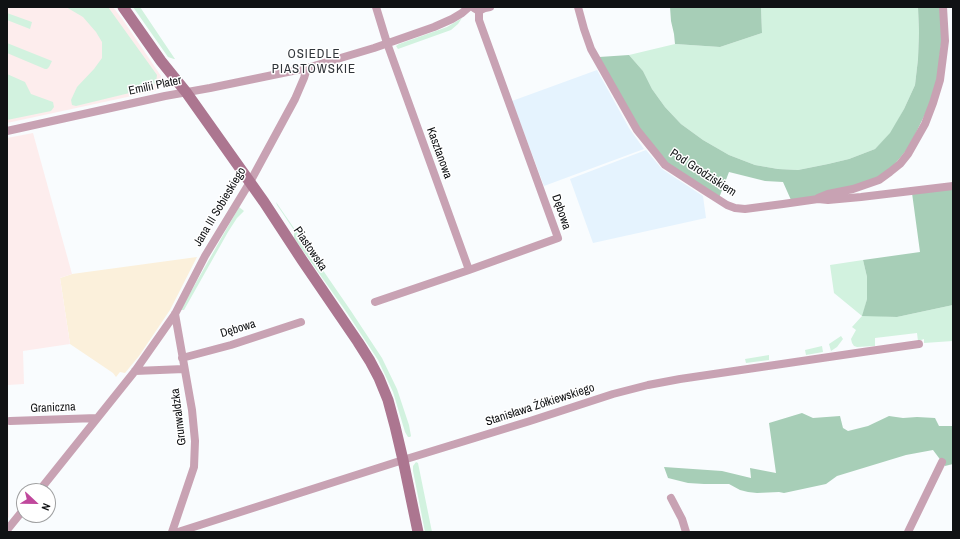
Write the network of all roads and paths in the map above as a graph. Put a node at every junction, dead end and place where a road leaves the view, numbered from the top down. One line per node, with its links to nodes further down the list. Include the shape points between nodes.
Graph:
1 (123, 7): 9 (street, Piastowska)
2 (376, 7): 7 (street, Kasztanowa)
3 (490, 7): 6 (street)
4 (578, 7): 13 (street, Pod Grodziskiem, via 591,49 623,107 637,130 666,164 718,200 735,208 745,209)
5 (943, 7): 13 (street, via 945,41 940,80 926,124 908,154 900,164 878,180)
6 (474, 9): 7 (street); 14 (street, Dębowa, via 558,238)
7 (387, 44): 8 (street); 14 (street, Kasztanowa)
8 (307, 68): 9 (street, Emilii Plater); 11 (street, Jana III Sobieskiego, via 295,99)
9 (186, 92): 10 (street, Emilii Plater); 11 (street, Piastowska)
10 (7, 131)
11 (250, 182): 16 (street, Jana III Sobieskiego, via 205,256); 24 (street, Piastowska, via 370,361 388,400)
12 (953, 186): 13 (street, Pod Grodziskiem, via 861,197)
13 (818, 199)
14 (469, 270): 15 (street, Dębowa)
15 (375, 302)
16 (174, 314): 19 (street, Grunwaldzka); 21 (street, Jana III Sobieskiego)
17 (301, 322): 19 (street, Dębowa)
18 (919, 344): 24 (street, Stanisława Żółkiewskiego, via 648,385)
19 (182, 358): 20 (street, Grunwaldzka)
20 (184, 369): 21 (street); 30 (street, Grunwaldzka, via 196,441 194,467)
21 (135, 371): 22 (street, Jana III Sobieskiego)
22 (97, 418): 23 (street, Graniczna); 26 (street, Jana III Sobieskiego)
23 (10, 421)
24 (403, 460): 31 (street, Stanisława Żółkiewskiego); 32 (street, Piastowska)
25 (942, 462): 34 (street)
26 (45, 483)
27 (671, 498): 33 (street)
28 (16, 519): 29 (street)
29 (7, 530)
30 (172, 532)
31 (178, 532)
32 (418, 532)
33 (686, 532)
34 (908, 532)

